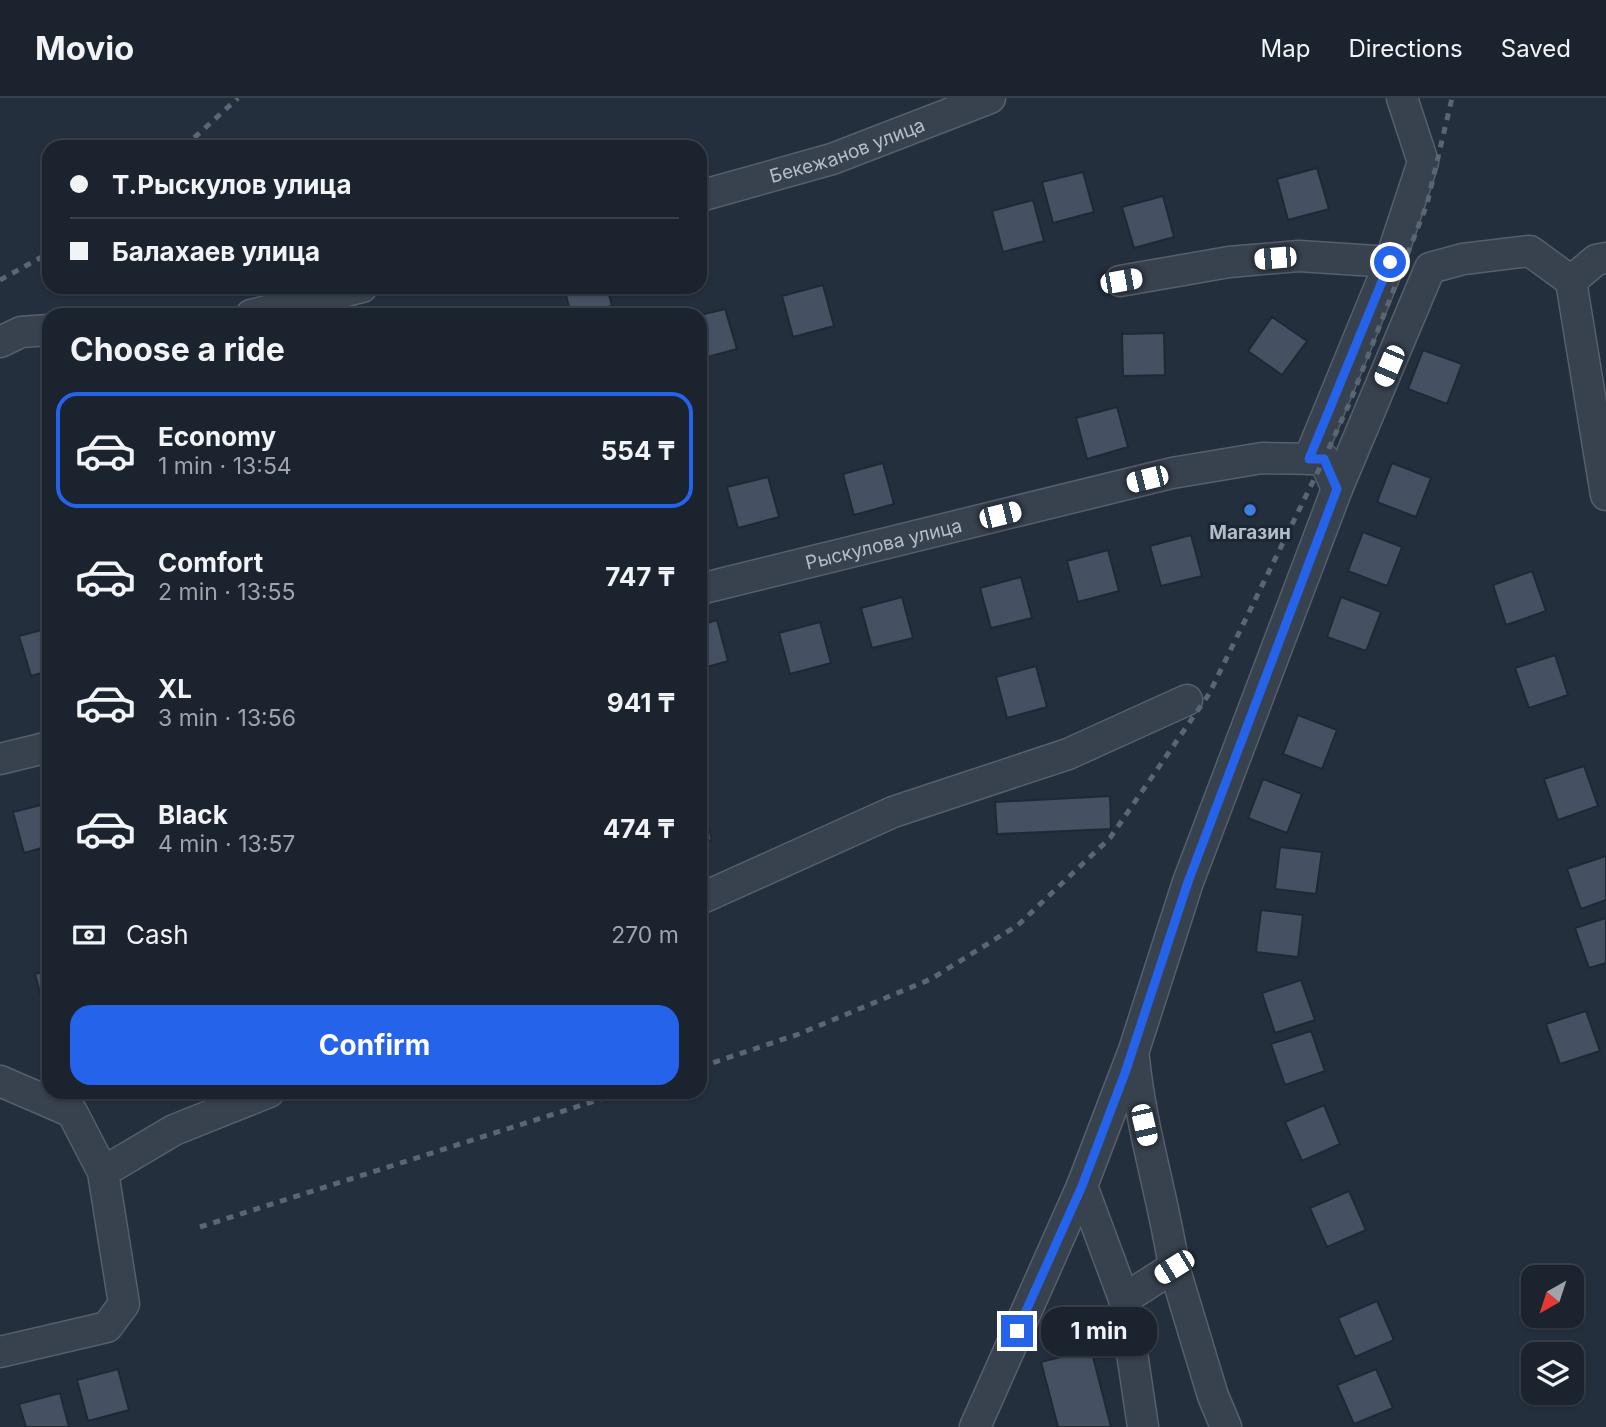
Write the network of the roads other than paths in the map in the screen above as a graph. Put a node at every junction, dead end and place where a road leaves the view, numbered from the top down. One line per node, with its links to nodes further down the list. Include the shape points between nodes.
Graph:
1 (990, 98): 3 (street, Бекежанов улица, via 832,159)
2 (1402, 98): 5 (street, via 1423,162)
3 (707, 194)
4 (1606, 258): 7 (street, via 1596,260)
5 (1390, 262): 6 (street, via 1299,256 1228,262); 12 (street)
6 (1121, 281)
7 (1572, 281): 13 (street, via 1530,251 1430,268); 14 (street)
8 (334, 294): 9 (street)
9 (279, 308)
10 (42, 330): 11 (street, via 21,332)
11 (0, 342)
12 (1309, 459): 13 (street, via 1324,459); 15 (street, Рыскулова улица, via 1262,458 1172,473)
13 (1337, 489): 20 (street, via 1188,882)
14 (1606, 495)
15 (707, 587)
16 (1187, 700): 19 (street, via 1068,754 893,812)
17 (42, 749): 18 (street)
18 (0, 760)
19 (707, 896)
20 (1133, 1050): 24 (street); 25 (street, via 1138,1101)
21 (0, 1081): 23 (street, via 72,1112)
22 (252, 1099): 23 (street, via 174,1130)
23 (103, 1172): 27 (street, via 124,1304 107,1327)
24 (1082, 1186): 26 (street); 28 (street)
25 (1174, 1267): 26 (street); 30 (street)
26 (1124, 1299): 29 (street)
27 (0, 1352)
28 (975, 1427)
29 (1143, 1427)
30 (1226, 1427)

